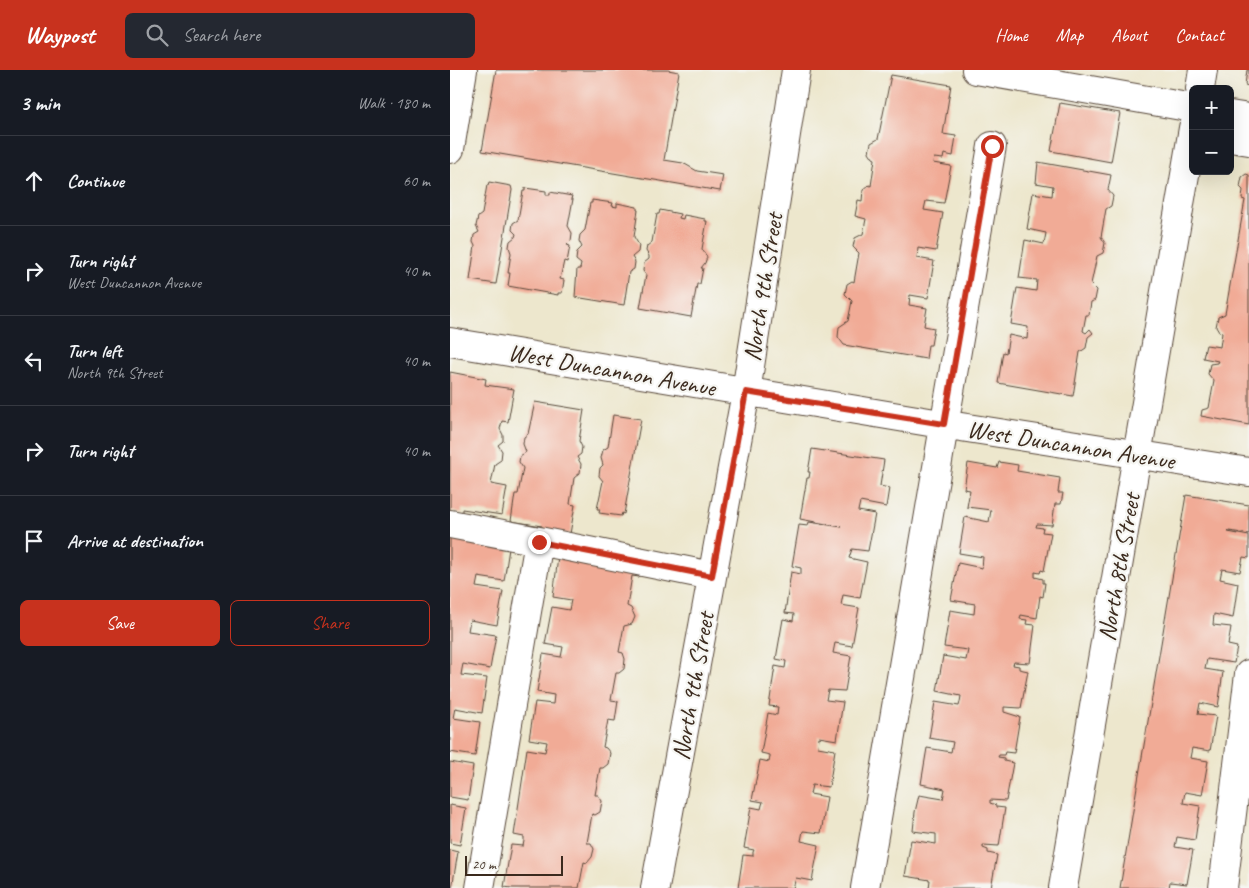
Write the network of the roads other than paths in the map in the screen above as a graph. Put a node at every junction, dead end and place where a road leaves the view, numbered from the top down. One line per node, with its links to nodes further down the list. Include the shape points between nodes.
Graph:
1 (464, 70): 13 (street)
2 (796, 70): 15 (street, North 9th Street)
3 (976, 70): 8 (street)
4 (1203, 70): 5 (street)
5 (1201, 85)
6 (1234, 116): 7 (street)
7 (1249, 118)
8 (1189, 124)
9 (1192, 130): 17 (street, North 8th Street)
10 (1234, 139): 11 (street)
11 (1249, 141)
12 (992, 146): 16 (street)
13 (450, 149)
14 (450, 342): 15 (street, West Duncannon Avenue)
15 (746, 392): 16 (street, West Duncannon Avenue); 21 (street, North 9th Street)
16 (944, 424): 17 (street, West Duncannon Avenue); 25 (street)
17 (1137, 454): 18 (street, West Duncannon Avenue); 26 (street, North 8th Street)
18 (1249, 472)
19 (450, 524): 20 (street)
20 (539, 542): 21 (street); 23 (street)
21 (712, 576): 24 (street, North 9th Street)
22 (1249, 674): 27 (street)
23 (480, 888)
24 (655, 888)
25 (865, 888)
26 (1063, 888)
27 (1223, 888)

